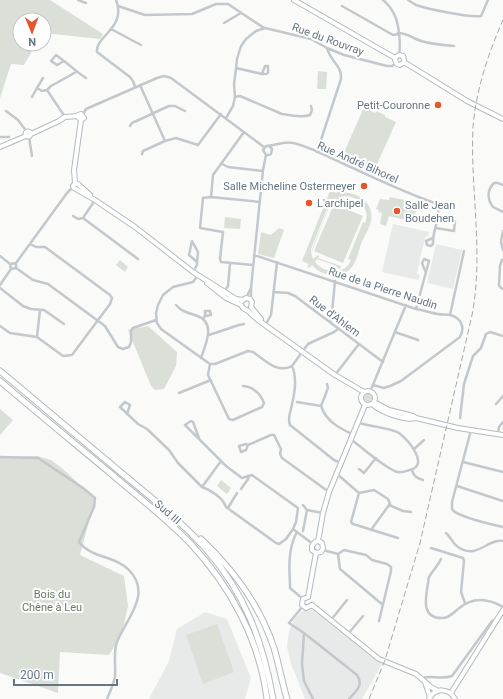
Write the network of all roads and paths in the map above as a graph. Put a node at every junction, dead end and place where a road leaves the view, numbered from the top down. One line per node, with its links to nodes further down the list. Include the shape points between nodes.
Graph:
1 (78, 0): 7 (street)
2 (116, 0): 8 (street)
3 (294, 0): 19 (street)
4 (383, 0): 14 (street, via 395,16)
5 (408, 0): 6 (street, via 416,5 477,17 481,16)
6 (488, 0)
7 (86, 3)
8 (118, 6): 10 (street, Rue du Rouvray, via 145,15 192,14 216,4 228,4); 13 (street, via 117,18)
9 (342, 6): 14 (street, via 393,35)
10 (241, 13): 11 (street); 12 (street, Rue du Rouvray)
11 (224, 23)
12 (265, 28): 17 (street, Rue du Rouvray, via 311,39); 23 (street, via 246,39)
13 (111, 29): 15 (street); 29 (street, via 97,47 97,54 130,77)
14 (398, 34): 16 (street, via 408,34 422,41); 18 (street)
15 (141, 45)
16 (454, 46)
17 (327, 48): 22 (street, Rue du Rouvray, via 356,59 387,66); 52 (street, via 340,69 341,79)
18 (399, 55): 19 (street); 21 (street, via 403,56)
19 (395, 58): 22 (street)
20 (64, 61): 20 (street, via 56,55 51,61 57,64); 24 (street)
21 (404, 62): 22 (street); 42 (street, via 467,101)
22 (396, 64)
23 (236, 68): 25 (street); 33 (street)
24 (76, 72): 27 (street); 31 (street)
25 (262, 74)
26 (44, 78): 30 (street)
27 (86, 78)
28 (140, 85): 29 (street); 37 (street); 38 (street, via 164,76 171,78)
29 (135, 87): 40 (street, via 86,109)
30 (37, 88): 31 (street, via 42,92); 32 (street)
31 (47, 90): 39 (street)
32 (32, 97)
33 (235, 97): 34 (street, via 240,96 289,115 310,116); 41 (street)
34 (311, 106)
35 (6, 111): 45 (street, via 18,120)
36 (185, 111): 37 (street, via 171,106)
37 (153, 114): 43 (street); 48 (street)
38 (221, 114): 41 (street); 48 (street, via 198,145 176,138)
39 (65, 117): 40 (street); 45 (street)
40 (80, 117): 59 (street, via 74,170)
41 (226, 118): 44 (street)
42 (503, 119)
43 (130, 126)
44 (244, 132): 51 (street); 56 (street)
45 (28, 134): 49 (street); 55 (street)
46 (0, 137): 47 (street)
47 (9, 137)
48 (165, 141): 53 (street)
49 (0, 147)
50 (270, 147): 51 (street); 52 (street, Rue André Bihorel, via 289,142); 54 (street, via 271,154)
51 (264, 148): 54 (street, via 263,152)
52 (316, 152): 67 (street, Rue André Bihorel, via 438,204)
53 (142, 154)
54 (266, 155): 57 (street)
55 (32, 156)
56 (222, 164): 57 (street); 60 (street, via 213,175)
57 (263, 171): 62 (street)
58 (503, 185): 63 (street, via 494,183 488,197 493,207)
59 (76, 186): 61 (street); 70 (street, via 67,193)
60 (211, 197): 62 (street); 81 (street, via 203,198 200,228 222,232 220,260)
61 (95, 200): 65 (street); 85 (street)
62 (260, 202): 73 (street)
63 (503, 212)
64 (73, 216): 65 (street)
65 (83, 218): 75 (street)
66 (455, 221): 67 (street, via 454,231)
67 (436, 228): 69 (street)
68 (503, 231): 71 (street)
69 (433, 238)
70 (30, 244): 79 (street); 107 (street, via 45,247 110,295 111,302)
71 (503, 250)
72 (464, 251): 104 (street)
73 (254, 255): 78 (street, Rue de la Pierre Naudin); 82 (street)
74 (0, 256): 80 (street)
75 (138, 259)
76 (503, 259): 92 (street, via 499,285)
77 (197, 262): 77 (street, via 198,252 192,241 189,254); 85 (street)
78 (277, 262): 88 (street, Rue de la Pierre Naudin); 94 (street)
79 (16, 263): 80 (street); 83 (street)
80 (10, 264): 84 (street)
81 (230, 264): 82 (street); 93 (street, via 228,286)
82 (253, 265): 91 (street)
83 (16, 268): 84 (street); 107 (street, via 33,280 48,284)
84 (11, 269): 89 (street)
85 (193, 272): 87 (street)
86 (426, 273): 86 (street, via 429,261 424,259 422,264); 101 (street)
87 (198, 275): 93 (street); 98 (street, via 226,298); 108 (street, via 193,282 173,287 163,295 158,305)
88 (335, 281): 99 (street, Rue de la Pierre Naudin); 109 (street)
89 (0, 285)
90 (0, 288): 102 (street, via 23,306)
91 (251, 288): 95 (street); 96 (street)
92 (503, 289)
93 (224, 292): 95 (street, via 236,299)
94 (274, 292): 109 (street, Rue d'Ahlem, via 295,296); 112 (street, via 271,315)
95 (244, 299): 96 (street); 98 (street)
96 (252, 301): 100 (street)
97 (176, 305): 106 (street)
98 (241, 305): 103 (street)
99 (406, 305): 101 (street, Rue de la Pierre Naudin); 115 (street)
100 (252, 307): 103 (street); 112 (street)
101 (416, 309): 104 (street, Rue de la Pierre Naudin)
102 (40, 310): 110 (street, via 44,310); 118 (street)
103 (247, 310): 112 (street)
104 (450, 315): 132 (street, Rue de la Pierre Naudin, via 462,324 460,337 401,380 384,388)
105 (205, 316): 106 (street)
106 (203, 319): 116 (street, via 208,327)
107 (98, 320): 108 (street, via 107,328 116,346 123,349 131,344 133,328); 118 (street, via 72,355 63,356)
108 (156, 320): 122 (street, via 161,328)
109 (331, 323): 114 (street, Rue d'Ahlem)
110 (64, 324)
111 (244, 324): 116 (street)
112 (265, 324): 121 (street)
113 (0, 326): 118 (street, via 10,333)
114 (338, 328): 120 (street, Rue d'Ahlem); 121 (street, via 308,344)
115 (395, 332): 119 (street); 123 (street)
116 (208, 335): 122 (street)
117 (503, 336): 145 (street, via 490,332 486,334 481,348 473,356 464,384)
118 (37, 337)
119 (418, 340)
120 (360, 344): 123 (street, Rue d'Ahlem); 127 (street)
121 (302, 351): 125 (street); 127 (street)
122 (201, 358): 124 (street)
123 (383, 362): 132 (street)
124 (210, 364): 125 (street, via 248,351 276,368); 128 (street)
125 (292, 366): 160 (street, via 295,386 290,425)
126 (0, 371): 180 (highway, Sud III)
127 (335, 375): 130 (street)
128 (210, 380): 133 (street, via 229,420 262,407 264,403 261,395 250,386); 136 (street)
129 (0, 381): 217 (highway, Sud III, via 153,509 191,544 215,572 245,622 262,670)
130 (345, 382): 134 (street); 138 (street)
131 (327, 384): 143 (street, via 328,388)
132 (373, 385): 135 (street)
133 (243, 386)
134 (364, 392): 135 (street); 138 (street)
135 (370, 392): 140 (street, via 374,396)
136 (179, 393)
137 (503, 396): 141 (street)
138 (361, 398): 142 (street)
139 (297, 402): 143 (street)
140 (373, 403): 142 (street); 148 (street, via 416,418)
141 (496, 404)
142 (365, 405): 147 (street)
143 (321, 406): 150 (street, via 323,413 331,422)
144 (127, 414): 144 (street, via 120,407 125,402 130,405); 168 (street, via 169,450)
145 (460, 418)
146 (503, 422): 149 (street)
147 (357, 423): 150 (street); 155 (street, via 398,432)
148 (471, 430): 149 (street); 159 (street)
149 (498, 434): 151 (street)
150 (351, 435): 157 (street, via 353,441); 160 (street)
151 (503, 435)
152 (199, 438): 152 (street, via 185,425 191,420 193,422); 158 (street)
153 (424, 440): 155 (street)
154 (248, 445): 170 (street, via 274,435 281,448 282,458)
155 (414, 449): 162 (street, via 418,462)
156 (0, 457): 216 (street, via 38,458 95,498 94,507 79,542 93,553 122,565 129,570 135,580 138,597 136,606 116,643 114,676)
157 (376, 458): 161 (street, via 364,474); 162 (street, via 393,471 401,473)
158 (221, 461): 165 (street, via 242,478); 168 (street)
159 (463, 462): 163 (street); 167 (street)
160 (341, 463): 164 (street)
161 (359, 469)
162 (412, 470): 166 (street, via 417,478)
163 (503, 472)
164 (336, 473): 170 (street); 172 (street)
165 (249, 476): 169 (street); 182 (street, via 252,475 298,508)
166 (423, 480)
167 (457, 486): 173 (street); 181 (street, via 452,502 452,509 455,512)
168 (202, 487): 176 (street, via 224,501)
169 (241, 489)
170 (329, 492): 179 (street)
171 (237, 493): 176 (street)
172 (359, 493): 175 (street, via 374,490 388,499); 183 (street, via 351,522)
173 (503, 501)
174 (302, 505): 177 (street)
175 (389, 506): 178 (street); 183 (street)
176 (228, 508): 182 (street, via 279,544 286,539)
177 (307, 510): 179 (street); 184 (street)
178 (411, 512)
179 (323, 513): 188 (street)
180 (170, 514): 218 (highway, Sud III, via 206,549 239,595 262,650); 219 (highway, via 195,533 239,582 265,626 274,648)
181 (503, 527)
182 (292, 529): 185 (street)
183 (371, 530): 187 (street)
184 (303, 531)
185 (297, 532): 190 (street); 197 (street, via 293,538 289,564 290,588)
186 (446, 533): 189 (street, via 459,548 469,551 499,540)
187 (398, 538)
188 (318, 541): 190 (street); 192 (street, via 322,543)
189 (503, 541)
190 (312, 544): 193 (street, via 312,550)
191 (431, 548): 199 (street, via 463,558 461,592)
192 (323, 550): 193 (street); 194 (street)
193 (316, 553): 196 (street)
194 (338, 554): 201 (street, via 340,569); 201 (street, via 344,550 366,555 390,567)
195 (441, 559): 199 (street, via 428,578 425,596 427,610 436,617 444,618 449,617)
196 (308, 597): 197 (street); 200 (street, via 312,600)
197 (303, 599): 202 (street)
198 (346, 600): 207 (street)
199 (465, 603): 203 (street, via 478,599 492,601)
200 (312, 605): 202 (street, via 308,608); 207 (street)
201 (382, 605): 208 (street)
202 (303, 606): 209 (street, via 290,623)
203 (503, 607)
204 (503, 610): 206 (street)
205 (363, 616): 210 (street)
206 (498, 617): 211 (street, via 492,621 452,676); 214 (street)
207 (331, 620): 210 (street)
208 (379, 621)
209 (304, 633): 220 (street, via 304,680); 221 (street, via 357,675 360,685)
210 (348, 634): 211 (street, via 379,659)
211 (421, 678): 212 (street)
212 (425, 682): 213 (street); 215 (street)
213 (438, 691): 214 (street, via 445,690); 215 (street)
214 (451, 693): 222 (street)
215 (430, 698)
216 (108, 699)
217 (268, 699)
218 (273, 699)
219 (286, 699)
220 (314, 699)
221 (349, 699)
222 (455, 699)

